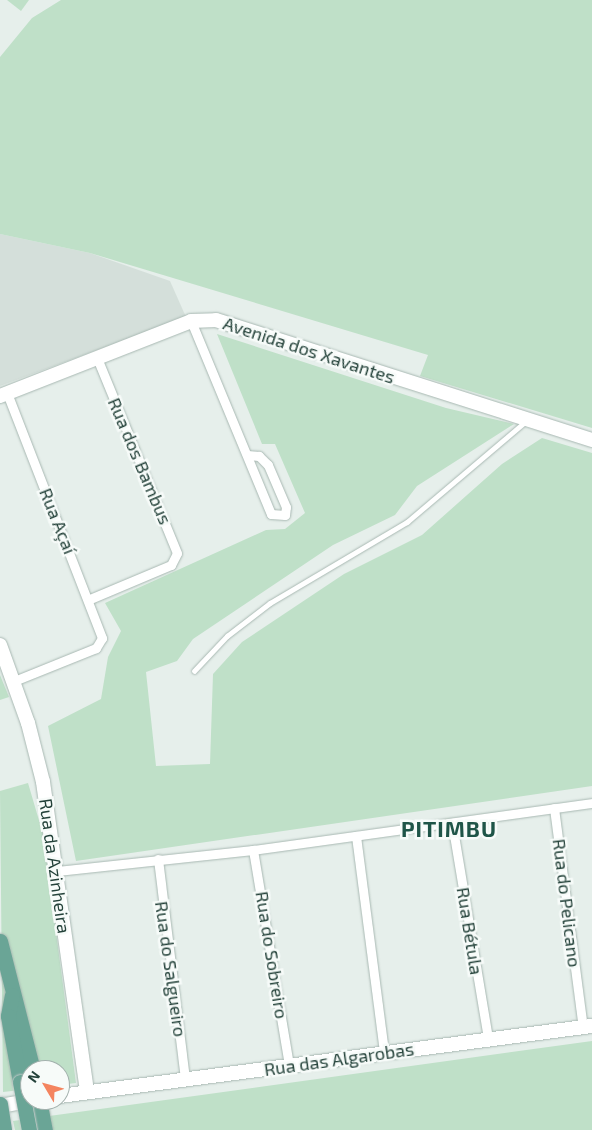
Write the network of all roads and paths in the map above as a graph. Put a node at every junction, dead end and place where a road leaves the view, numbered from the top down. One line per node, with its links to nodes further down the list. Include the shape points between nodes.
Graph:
1 (191, 321): 2 (street, Avenida dos Xavantes); 4 (street, Avenida dos Xavantes, via 216,320 244,328); 6 (street)
2 (96, 358): 3 (street, Avenida dos Xavantes); 7 (street, Rua dos Bambus, via 177,553 171,565)
3 (4, 394): 7 (street, Rua Açaí)
4 (527, 421): 5 (street, Avenida dos Xavantes); 9 (lane, via 407,522 270,603 227,636)
5 (592, 440)
6 (247, 455): 6 (street, via 259,456 268,465 286,507 285,515 271,514)
7 (90, 599): 10 (street, Rua Açaí, via 102,638 96,648)
8 (0, 645): 10 (street, Rua da Azinheira)
9 (194, 671)
10 (14, 681): 17 (street, Rua da Azinheira, via 43,782)
11 (592, 803): 12 (street)
12 (554, 808): 13 (street); 20 (street, Rua do Pelicano)
13 (452, 823): 14 (street); 21 (street, Rua Bétula)
14 (356, 836): 15 (street); 22 (street)
15 (251, 849): 16 (street); 24 (street, Rua do Sobreiro)
16 (158, 859): 17 (street); 25 (street, Rua do Salgueiro)
17 (57, 871): 26 (street, Rua da Azinheira, via 84,1076)
18 (0, 941): 19 (main road)
19 (11, 991): 23 (main road, via 20,1012); 32 (main road, bridge, via 8,1016)
20 (588, 1026): 21 (street, Rua das Algarobas)
21 (488, 1039): 22 (street, Rua das Algarobas)
22 (384, 1053): 24 (street, Rua das Algarobas)
23 (31, 1060)
24 (289, 1066): 25 (street, Rua das Algarobas)
25 (186, 1080): 26 (street, Rua das Algarobas)
26 (82, 1092): 27 (street, Rua das Algarobas)
27 (70, 1094)
28 (20, 1102): 29 (street)
29 (0, 1105): 31 (main road, bridge)
30 (40, 1110): 33 (main road)
31 (4, 1130)
32 (29, 1130)
33 (44, 1130)

